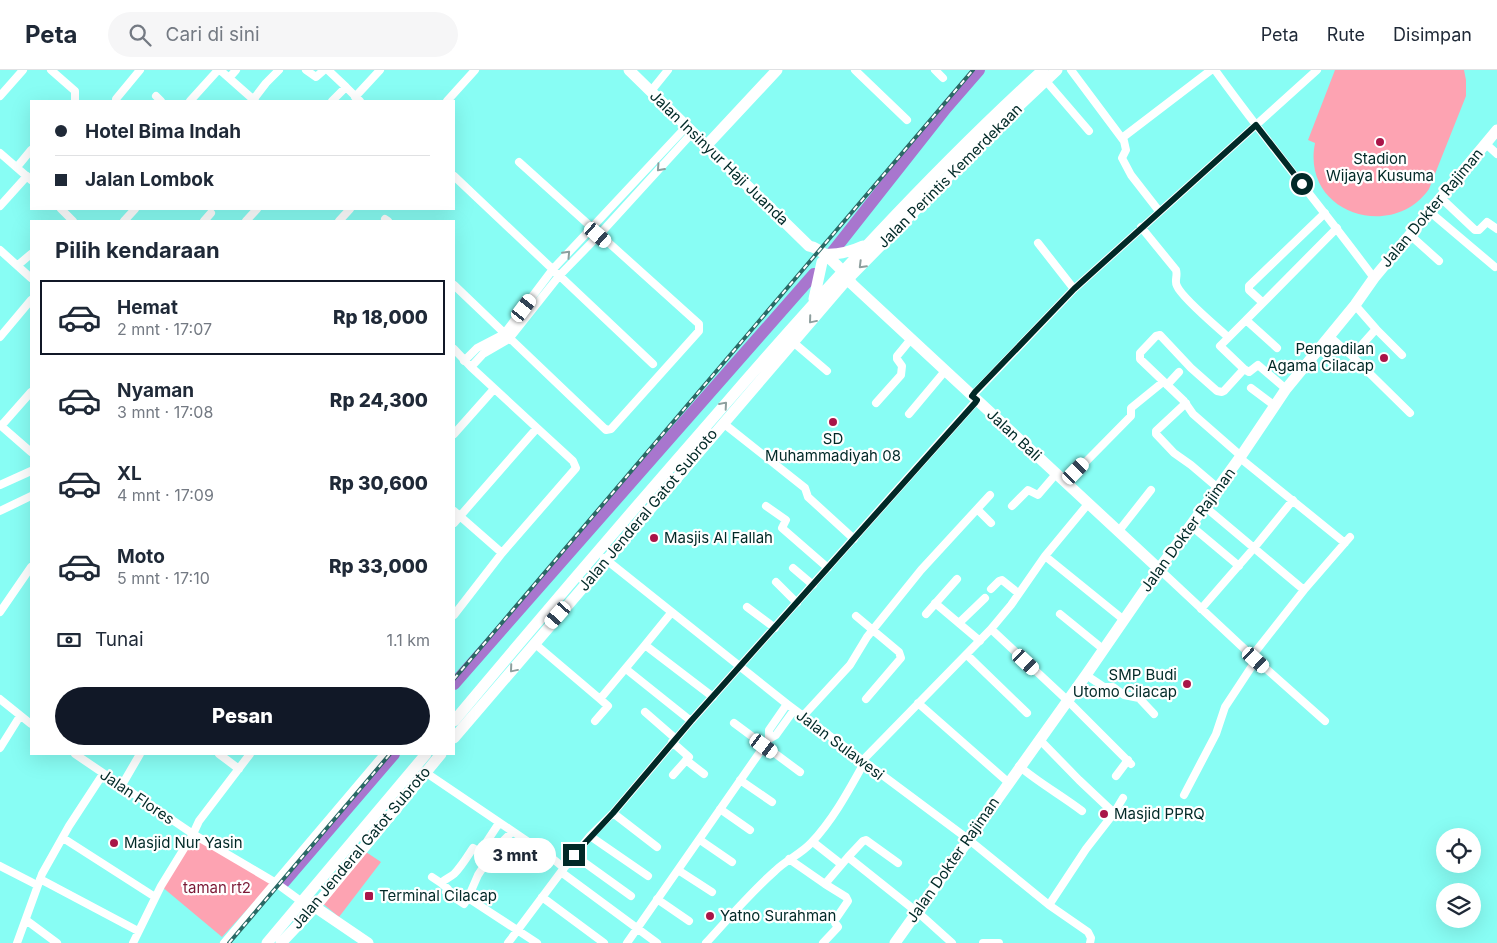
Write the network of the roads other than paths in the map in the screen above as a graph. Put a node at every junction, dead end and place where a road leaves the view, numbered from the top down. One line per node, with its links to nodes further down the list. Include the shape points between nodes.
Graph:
1 (23, 70): 27 (street)
2 (140, 70): 30 (street)
3 (219, 70): 23 (street); 31 (street)
4 (236, 70): 23 (street)
5 (279, 70): 32 (street)
6 (306, 70): 7 (street, via 316,77)
7 (324, 70)
8 (328, 70): 25 (street)
9 (380, 70): 28 (street)
10 (475, 70): 34 (street)
11 (630, 70): 26 (main road, Jalan Insinyur Haji Juanda)
12 (668, 70): 26 (street)
13 (777, 70): 43 (main road)
14 (855, 70): 36 (street)
15 (935, 70): 24 (street)
16 (1058, 70): 22 (main road, Jalan Perintis Kemerdekaan)
17 (1071, 70): 41 (street)
18 (1211, 70): 41 (street)
19 (1215, 70): 37 (street)
20 (1317, 70): 37 (street)
21 (56, 72): 29 (street, via 75,91)
22 (1044, 75): 35 (main road, Jalan Perintis Kemerdekaan); 40 (street)
23 (229, 78): 32 (street)
24 (943, 78)
25 (346, 87): 28 (street); 33 (street)
26 (651, 91): 38 (main road, Jalan Insinyur Haji Juanda)
27 (0, 96)
28 (358, 99)
29 (75, 100)
30 (116, 100)
31 (191, 100)
32 (254, 100)
33 (333, 100)
34 (448, 100)
35 (1000, 117): 75 (main road, Jalan Perintis Kemerdekaan); 85 (main road, Jalan Perintis Kemerdekaan, one-way to 85)
36 (908, 120)
37 (1256, 125): 59 (street); 60 (street)
38 (689, 130): 43 (main road, Jalan Insinyur Haji Juanda); 51 (street); 52 (street, one-way to 52)
39 (1497, 130): 42 (main road, Jalan Dokter Rajiman)
40 (1089, 131)
41 (1124, 137): 59 (street, via 1126,147 1122,158)
42 (1486, 144): 46 (street); 53 (main road, Jalan Dokter Rajiman)
43 (707, 146): 78 (main road, Jalan Insinyur Haji Juanda)
44 (30, 151): 48 (street)
45 (0, 153): 48 (street)
46 (1497, 154)
47 (519, 162): 69 (street)
48 (17, 166): 50 (street)
49 (455, 177): 82 (street)
50 (29, 178): 54 (street)
51 (634, 182): 52 (street); 69 (street)
52 (641, 189): 72 (street)
53 (1441, 198): 61 (main road, Jalan Dokter Rajiman); 71 (street, via 1475,230 1480,230 1487,222)
54 (0, 206)
55 (62, 210): 63 (street)
56 (134, 210): 64 (street)
57 (256, 210): 66 (street)
58 (349, 210): 67 (street)
59 (1159, 211): 68 (street)
60 (1325, 212): 70 (street); 90 (street, via 1248,286)
61 (1430, 212): 73 (main road, Jalan Dokter Rajiman); 81 (street)
62 (211, 213): 65 (street)
63 (71, 220)
64 (125, 220)
65 (205, 220)
66 (247, 220)
67 (340, 220)
68 (1141, 227): 88 (street); 98 (street, via 1177,272 1178,289)
69 (591, 228): 72 (street); 82 (street, one-way to 69)
70 (1337, 228): 86 (street); 90 (street)
71 (1497, 229)
72 (598, 235): 83 (street); 97 (street, via 699,324 697,334 609,430 601,427)
73 (1410, 235): 79 (street); 86 (main road, Jalan Dokter Rajiman)
74 (1038, 243): 88 (street)
75 (866, 245): 78 (main road); 85 (main road, Jalan Perintis Kemerdekaan)
76 (0, 250): 80 (street)
77 (30, 255): 80 (street)
78 (823, 258): 85 (main road, Jalan Insinyur Haji Juanda); 91 (main road)
79 (1439, 260)
80 (18, 265): 84 (street)
81 (1495, 268)
82 (553, 269): 83 (street); 97 (street)
83 (559, 276): 97 (street); 106 (street)
84 (30, 277)
85 (845, 278): 91 (main road, Jalan Jenderal Gatot Subroto); 99 (main road, Jalan Bali); 100 (main road, Jalan Jenderal Gatot Subroto, one-way to 100)
86 (1374, 278): 92 (main road, Jalan Dokter Rajiman)
87 (455, 286): 97 (street)
88 (1074, 289): 117 (street)
89 (30, 301): 96 (street)
90 (1262, 302): 93 (street)
91 (812, 304): 150 (main road, Jalan Jenderal Gatot Subroto, one-way to 91)
92 (1356, 305): 94 (street); 95 (main road, Jalan Dokter Rajiman)
93 (1246, 320): 98 (street); 101 (street)
94 (1376, 329): 103 (street); 104 (street)
95 (1328, 336): 104 (street); 115 (main road, Jalan Dokter Rajiman)
96 (0, 337)
97 (507, 337): 105 (street, via 477,348); 107 (street)
98 (1228, 337): 108 (street, via 1220,346)
99 (911, 339): 110 (main road, Jalan Bali); 118 (street, via 897,356 902,366 901,375)
100 (793, 342): 109 (street); 123 (main road, Jalan Jenderal Gatot Subroto)
101 (1277, 348)
102 (455, 350): 105 (street)
103 (1402, 355)
104 (1352, 356): 121 (street)
105 (464, 361): 107 (street)
106 (653, 364)
107 (471, 367): 114 (street)
108 (1244, 369): 112 (street, via 1224,391 1217,391 1158,335 1139,356); 115 (street, via 1249,372 1258,364)
109 (827, 371)
110 (945, 371): 117 (main road, Jalan Bali); 122 (street)
111 (1179, 372): 112 (street)
112 (1165, 383): 119 (street); 131 (street, via 1131,408 1131,416)
113 (1251, 388): 120 (street)
114 (494, 389): 125 (street); 126 (street)
115 (1286, 389): 120 (main road, Jalan Dokter Rajiman)
116 (30, 393): 124 (street)
117 (974, 398): 130 (main road, Jalan Bali); 148 (street)
118 (876, 403)
119 (1186, 403): 128 (street, via 1193,414); 133 (street, via 1156,434 1174,453)
120 (1275, 406): 128 (main road, Jalan Dokter Rajiman)
121 (1410, 413)
122 (910, 414)
123 (723, 423): 148 (street, via 805,488 808,497); 153 (main road, Jalan Jenderal Gatot Subroto)
124 (0, 425): 127 (street)
125 (537, 428): 144 (street); 151 (street, via 574,461 576,468)
126 (455, 433)
127 (30, 451)
128 (1240, 457): 133 (main road, Jalan Dokter Rajiman); 137 (street)
129 (30, 471): 132 (street)
130 (1056, 474): 131 (main road, Jalan Bali); 140 (street, via 1038,495 1028,490)
131 (1065, 483): 138 (main road, Jalan Bali)
132 (0, 485)
133 (1218, 488): 141 (main road, Jalan Dokter Rajiman)
134 (1151, 490): 147 (street)
135 (990, 495): 142 (street)
136 (30, 496): 143 (street)
137 (1293, 500): 149 (street); 163 (street, via 1348,540)
138 (1088, 504): 147 (main road, Jalan Bali); 152 (street)
139 (766, 506): 156 (street, via 786,520 782,528)
140 (1012, 506)
141 (1204, 506): 146 (main road, Jalan Dokter Rajiman); 149 (street)
142 (976, 509): 145 (street); 180 (street)
143 (0, 511)
144 (457, 514): 151 (street)
145 (991, 523)
146 (1190, 526): 154 (street); 157 (main road, Jalan Dokter Rajiman)
147 (1118, 532): 157 (main road, Jalan Bali)
148 (854, 538): 156 (street)
149 (1254, 548): 154 (street); 163 (street)
150 (596, 552): 153 (street, Jalan Sulawesi); 203 (main road, Jalan Jenderal Gatot Subroto)
151 (502, 553): 172 (street)
152 (1045, 556): 164 (street); 176 (street)
153 (607, 560): 171 (street, Jalan Sulawesi); 182 (main road, Jalan Jenderal Gatot Subroto)
154 (1239, 566): 169 (street)
155 (793, 568): 161 (street)
156 (828, 568): 161 (street)
157 (1159, 569): 169 (street, Jalan Bali); 176 (main road, Jalan Dokter Rajiman)
158 (30, 570): 170 (street)
159 (957, 579): 167 (street)
160 (776, 582): 166 (street)
161 (813, 585): 166 (street)
162 (992, 589): 164 (street, via 1002,580)
163 (1304, 590): 186 (street)
164 (1018, 594): 179 (street)
165 (985, 598): 177 (street)
166 (798, 602): 178 (street)
167 (935, 603): 173 (street); 177 (street)
168 (748, 607): 178 (street)
169 (1201, 609): 186 (street, Jalan Bali)
170 (0, 612)
171 (671, 612): 183 (street); 187 (street, Jalan Sulawesi)
172 (455, 614)
173 (926, 614)
174 (1060, 614): 184 (street)
175 (856, 616): 180 (street)
176 (1124, 620): 184 (main road, Jalan Dokter Rajiman)
177 (959, 623): 181 (street)
178 (775, 628): 187 (street)
179 (991, 629): 181 (street); 194 (street)
180 (872, 631): 193 (street, via 899,652 900,658); 202 (street, via 850,665)
181 (980, 641): 185 (street)
182 (534, 643): 192 (street); 209 (main road, Jalan Jenderal Gatot Subroto, one-way to 209)
183 (645, 644): 188 (street); 190 (street)
184 (1103, 649): 189 (main road, Jalan Dokter Rajiman)
185 (967, 655): 195 (street); 199 (street)
186 (1254, 658): 206 (street, Jalan Bali); 234 (street, via 1225,707 1216,734)
187 (739, 667): 190 (street); 196 (street, Jalan Sulawesi)
188 (626, 669): 192 (street); 205 (street)
189 (1086, 675): 194 (main road, Jalan Dokter Rajiman); 200 (street, via 1104,687 1113,687 1124,695 1139,698)
190 (713, 698): 205 (street)
191 (0, 699): 201 (street)
192 (600, 699): 204 (street, via 608,706)
193 (866, 699)
194 (1067, 700): 210 (main road, Jalan Dokter Rajiman); 230 (street, via 1130,762)
195 (918, 703): 222 (street); 232 (street)
196 (786, 704): 197 (street, Jalan Sulawesi); 212 (street, via 769,730)
197 (794, 710): 202 (street, Jalan Sulawesi); 212 (street)
198 (645, 712): 211 (street)
199 (1027, 713)
200 (1154, 714)
201 (20, 716): 207 (street); 213 (street)
202 (803, 716): 222 (street, Jalan Sulawesi)
203 (455, 720)
204 (596, 721)
205 (691, 721): 211 (street)
206 (1325, 722)
207 (30, 723)
208 (734, 723): 212 (street)
209 (455, 737)
210 (1039, 739): 223 (main road, Jalan Dokter Rajiman); 239 (street)
211 (674, 740): 221 (street, via 688,754); 240 (street)
212 (767, 742): 226 (street); 231 (street)
213 (0, 748)
214 (75, 755): 227 (street, Jalan Flores)
215 (139, 755): 233 (street)
216 (220, 755): 224 (street)
217 (249, 755): 224 (street)
218 (383, 755): 263 (street)
219 (425, 755): 272 (main road, Jalan Jenderal Gatot Subroto)
220 (440, 755): 225 (main road, Jalan Jenderal Gatot Subroto)
221 (686, 760): 228 (street); 229 (street)
222 (863, 762): 247 (street, Jalan Sulawesi); 249 (street, via 846,795)
223 (1020, 766): 232 (main road, Jalan Dokter Rajiman); 238 (street)
224 (239, 769): 244 (street)
225 (424, 772): 241 (street); 274 (main road, Jalan Jenderal Gatot Subroto)
226 (800, 772)
227 (103, 774): 233 (street, Jalan Flores); 246 (street)
228 (704, 774)
229 (673, 775)
230 (1116, 776)
231 (740, 780): 236 (street); 237 (street)
232 (1009, 783): 247 (main road, Jalan Dokter Rajiman)
233 (122, 785): 244 (street, Jalan Flores)
234 (1184, 795)
235 (1123, 798): 239 (street)
236 (772, 802)
237 (720, 809): 242 (street); 248 (street)
238 (1082, 811)
239 (1114, 812): 273 (street)
240 (613, 813): 245 (street); 250 (street)
241 (499, 823): 243 (street); 264 (street, via 480,852 473,848 466,861)
242 (750, 830)
243 (512, 832): 258 (street, via 552,858); 270 (street, via 495,849)
244 (192, 834): 263 (street, Jalan Flores); 268 (street)
245 (590, 836): 251 (street); 260 (street)
246 (63, 838): 262 (street); 268 (street)
247 (968, 839): 273 (street, Jalan Sulawesi); 275 (main road, Jalan Dokter Rajiman)
248 (700, 840): 254 (street); 259 (street)
249 (813, 842): 253 (street); 256 (street)
250 (657, 847)
251 (574, 855): 258 (street); 267 (street)
252 (848, 857): 255 (street, via 866,840); 256 (street); 275 (street)
253 (789, 859): 265 (street); 293 (street, via 746,898)
254 (732, 862)
255 (898, 863)
256 (842, 864): 265 (street)
257 (0, 866): 262 (street)
258 (562, 870): 269 (street); 278 (street)
259 (678, 870): 266 (street); 271 (street)
260 (648, 876)
261 (432, 877): 264 (street)
262 (38, 882): 276 (street); 280 (street)
263 (276, 883): 272 (street, Jalan Flores); 284 (street)
264 (441, 883): 270 (street, via 448,889 446,892 464,904)
265 (825, 884): 294 (street, via 848,901 835,920 838,927)
266 (712, 892)
267 (631, 896)
268 (155, 897): 280 (street)
269 (542, 897): 279 (street); 290 (street)
270 (468, 898): 279 (street)
271 (657, 899): 277 (street); 278 (street)
272 (302, 902): 274 (main road); 285 (main road, Jalan Jenderal Gatot Subroto)
273 (1049, 905): 299 (street, Jalan Sulawesi, via 1088,932)
274 (314, 907): 286 (main road, Jalan Jenderal Gatot Subroto); 287 (main road)
275 (916, 912): 295 (main road, Jalan Dokter Rajiman); 296 (street)
276 (26, 920): 281 (street); 282 (street)
277 (689, 921)
278 (637, 928): 291 (street); 292 (street)
279 (518, 929): 288 (street); 289 (street)
280 (138, 932): 283 (street)
281 (16, 943)
282 (57, 943)
283 (133, 943)
284 (224, 943)
285 (267, 943)
286 (281, 943)
287 (367, 943)
288 (508, 943)
289 (537, 943)
290 (604, 943)
291 (627, 943)
292 (657, 943)
293 (706, 943)
294 (823, 943)
295 (895, 943)
296 (952, 943)
297 (982, 943): 298 (street)
298 (999, 943)
299 (1090, 943)

